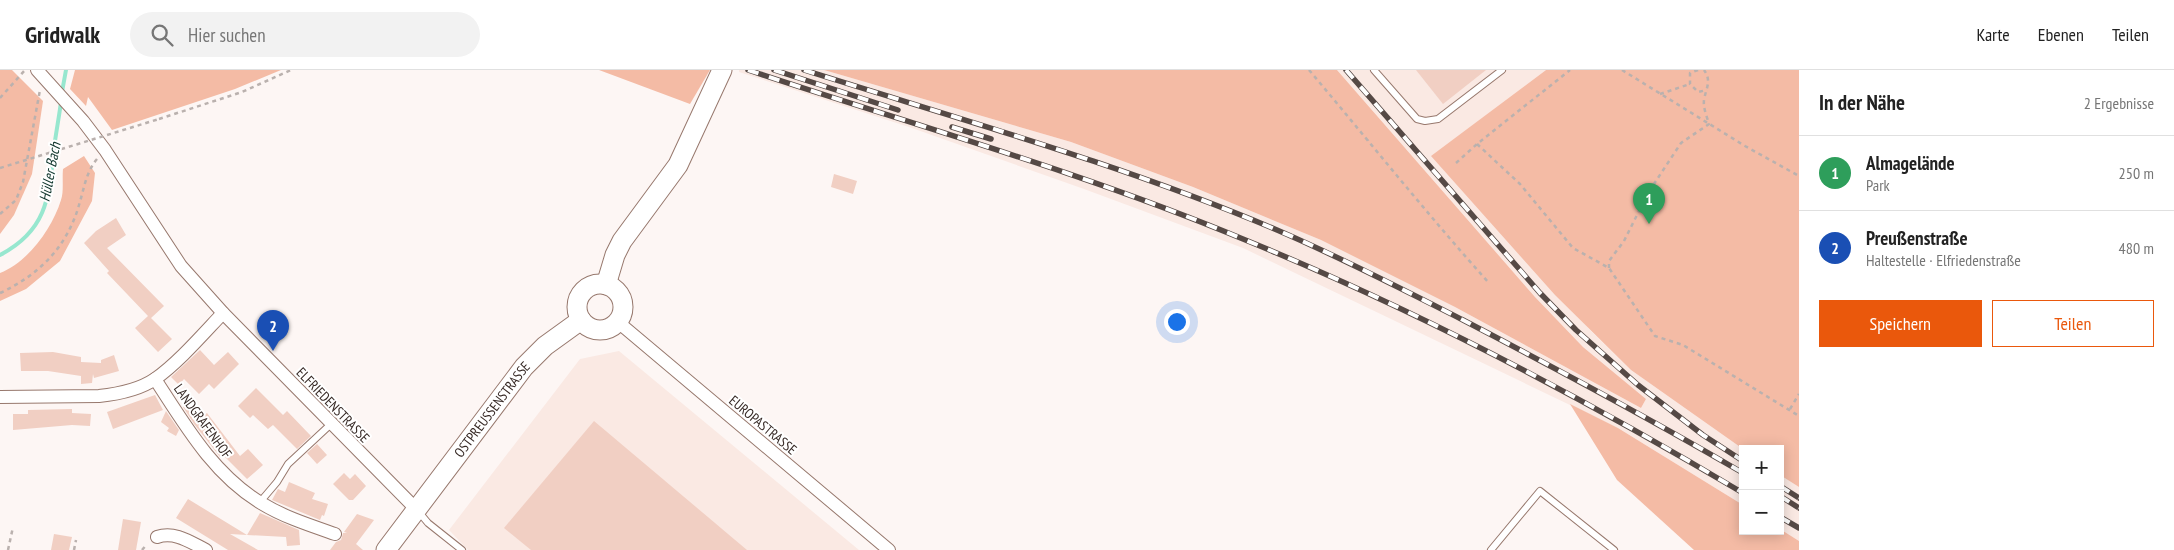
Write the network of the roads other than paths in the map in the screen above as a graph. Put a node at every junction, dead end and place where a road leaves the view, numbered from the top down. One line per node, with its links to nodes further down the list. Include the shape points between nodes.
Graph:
1 (722, 70): 5 (street, via 678,166 622,241)
2 (1374, 70): 3 (lane, via 1417,119 1426,121 1438,119)
3 (1502, 70)
4 (39, 73): 6 (street, ELFRIEDENSTRASSE, via 83,121 181,266)
5 (606, 285): 7 (street, via 595,285 583,292 577,305); 8 (street, via 615,290 622,302)
6 (223, 314): 9 (street); 11 (street, ELFRIEDENSTRASSE)
7 (581, 320): 8 (street, via 589,328 602,330); 13 (street, OSTPREUSSENSTRASSE, via 545,346 524,367)
8 (618, 322): 19 (street, EUROPASTRASSE)
9 (154, 379): 10 (street, via 128,391 99,396); 12 (street, LANDGRAFENHOF, via 209,458)
10 (0, 397)
11 (331, 424): 12 (lane, via 288,464); 13 (street, ELFRIEDENSTRASSE)
12 (260, 502): 14 (street, LANDGRAFENHOF, via 292,519)
13 (417, 510): 17 (street, OSTPREUSSENSTRASSE); 18 (lane, via 428,524)
14 (335, 534)
15 (157, 537): 16 (street, via 173,535)
16 (206, 550)
17 (386, 550)
18 (462, 550)
19 (889, 550)
20 (1491, 550): 21 (lane, via 1540,491)
21 (1614, 550)

